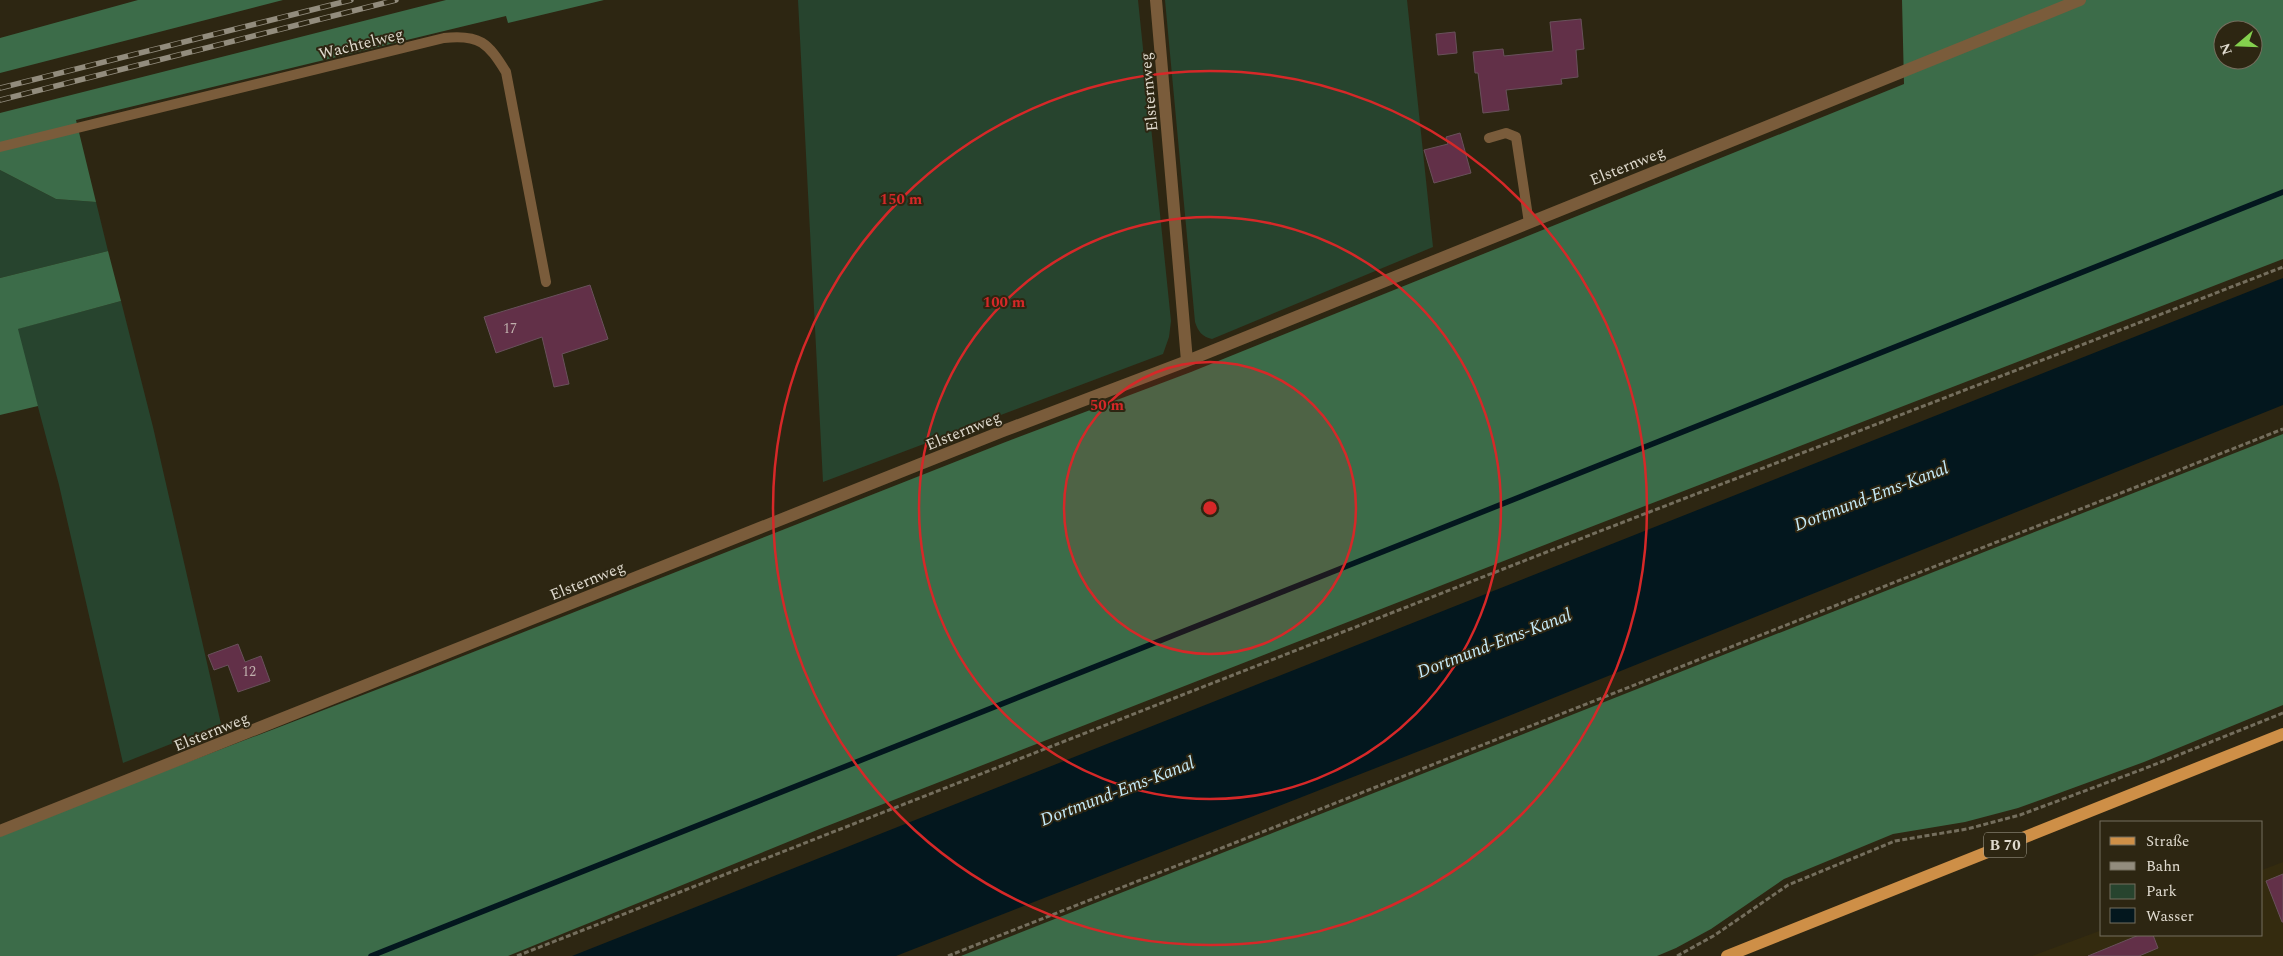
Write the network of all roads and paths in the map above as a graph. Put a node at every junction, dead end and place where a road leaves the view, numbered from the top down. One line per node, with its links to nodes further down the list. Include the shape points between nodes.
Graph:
1 (1156, 0): 8 (street, Elsternweg)
2 (2080, 0): 5 (street, Elsternweg)
3 (1489, 138): 5 (lane, via 1506,133 1516,137)
4 (0, 147): 7 (lane, Wachtelweg, via 444,38 463,36 479,39 493,52 506,72)
5 (1529, 223): 8 (street, Elsternweg)
6 (2283, 267): 13 (path)
7 (546, 282)
8 (1186, 361): 12 (street, Elsternweg)
9 (2283, 429): 14 (path)
10 (2283, 713): 15 (path, via 2020,815 1967,829 1895,841 1788,885 1715,935)
11 (2283, 734): 16 (main road, B 70)
12 (0, 831)
13 (517, 956)
14 (948, 956)
15 (1677, 956)
16 (1727, 956)

